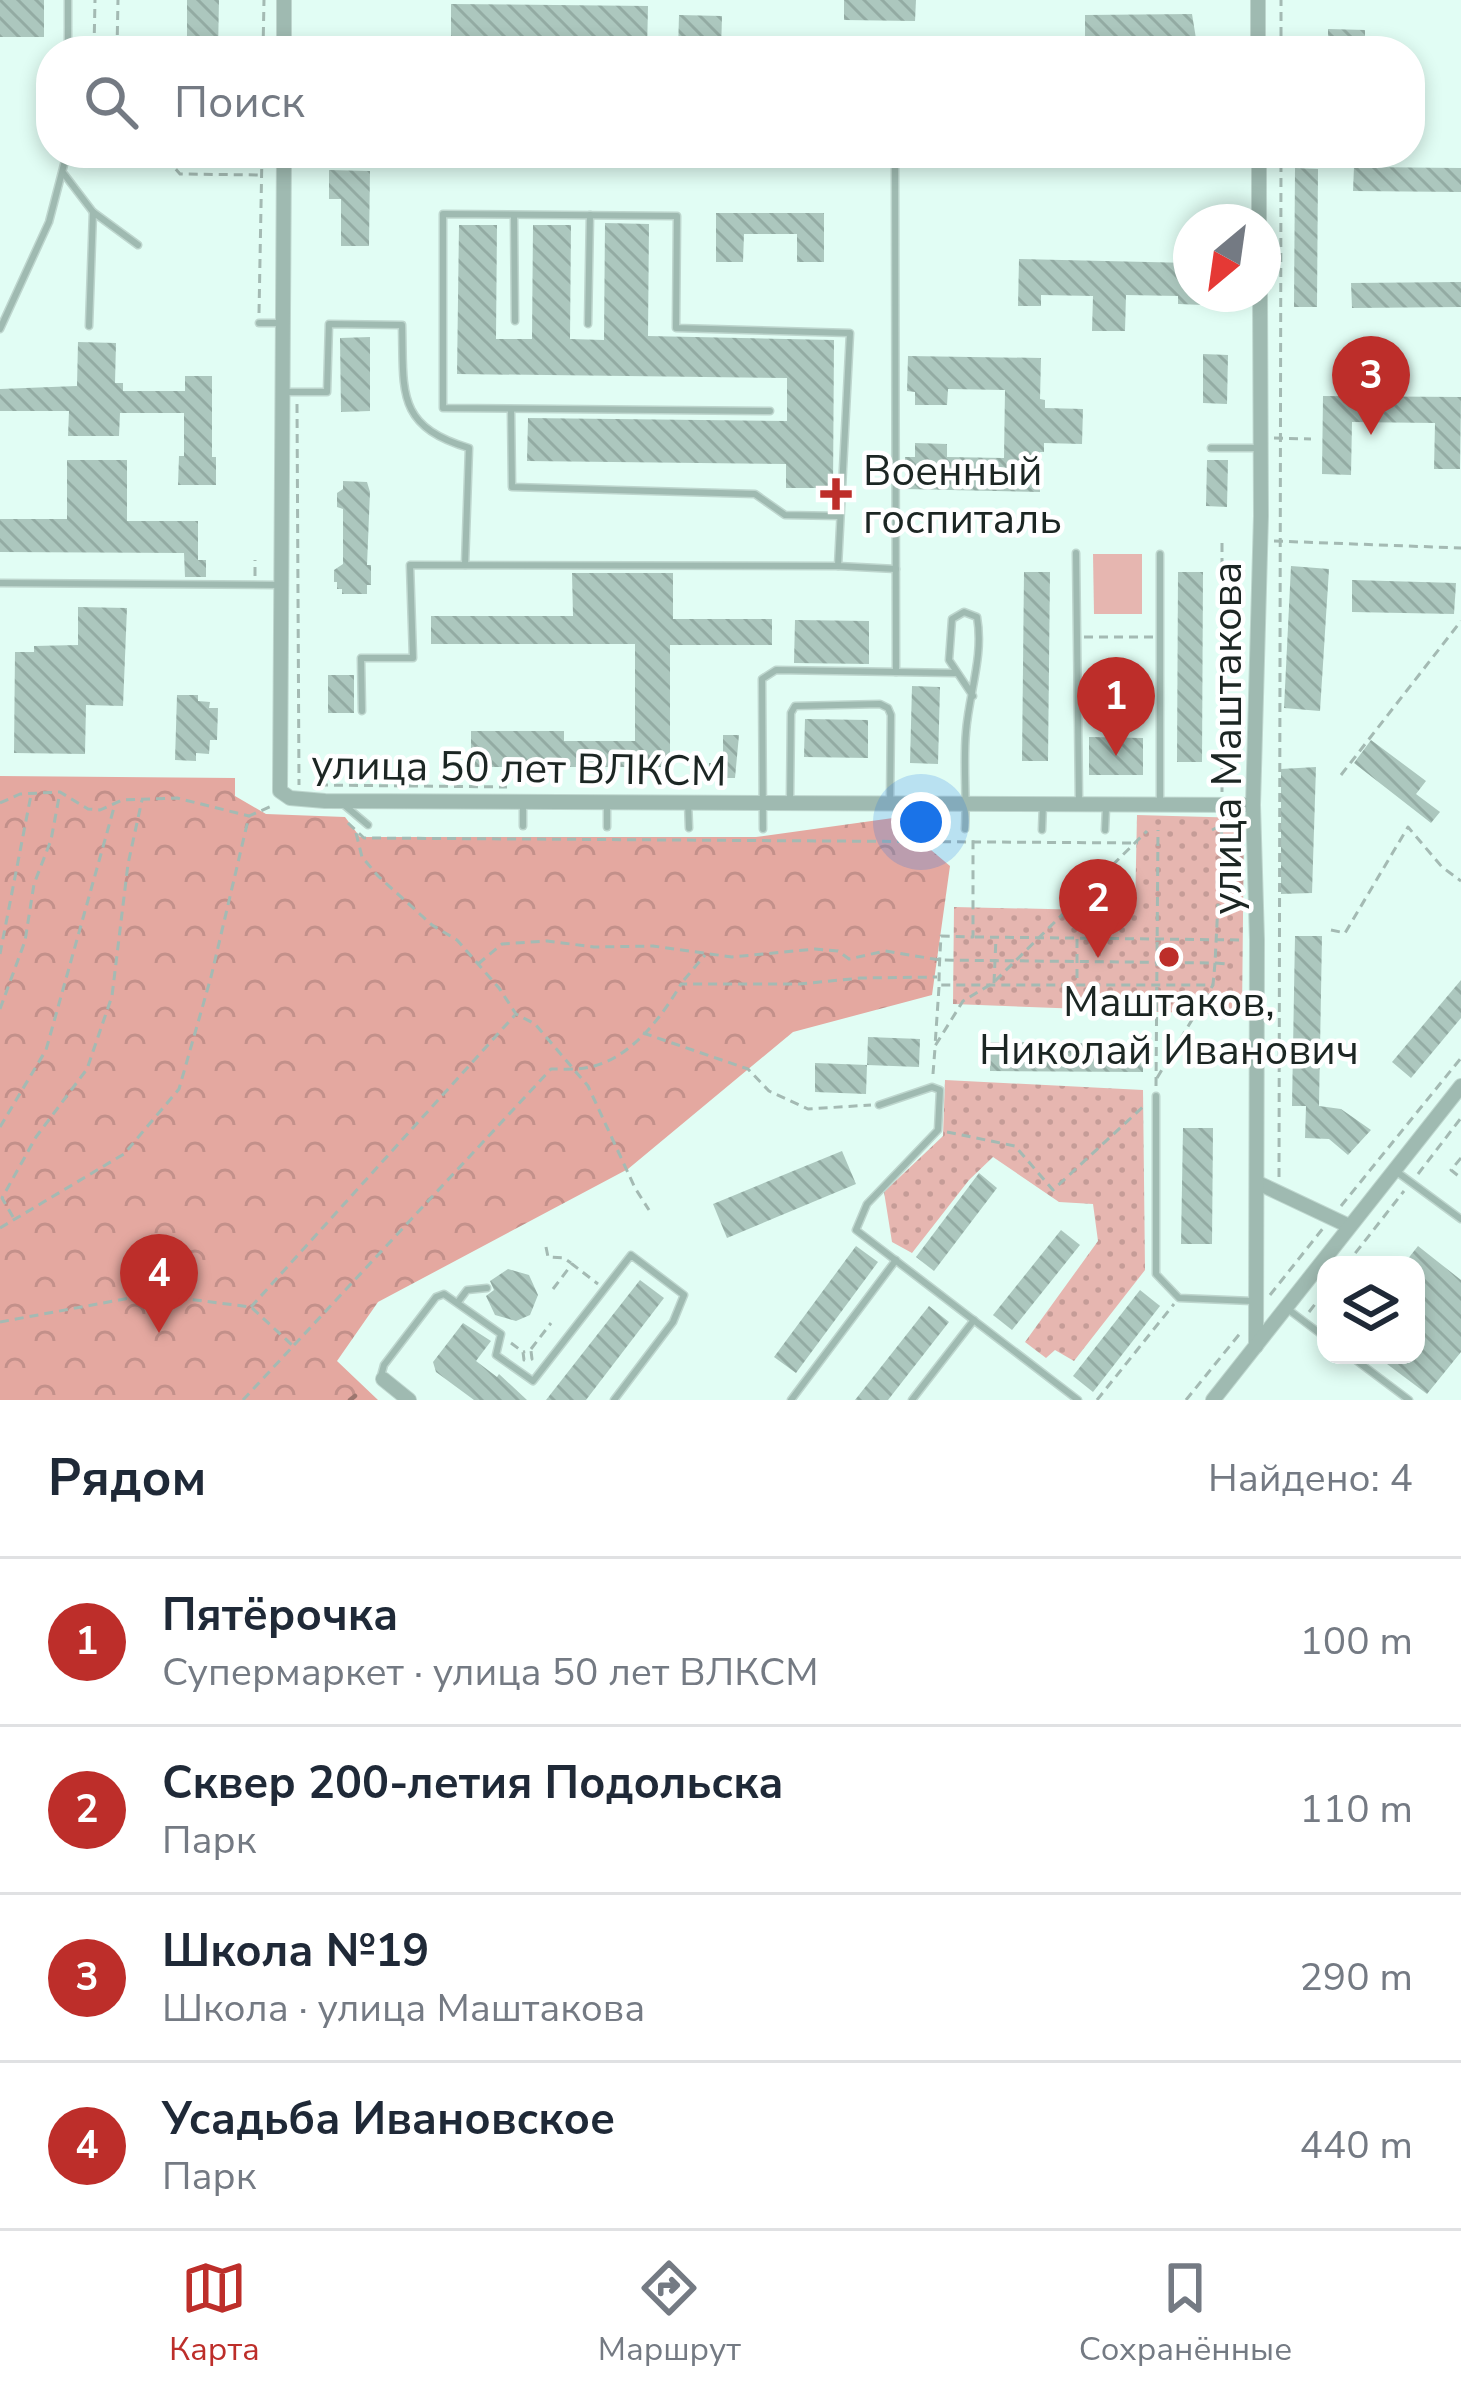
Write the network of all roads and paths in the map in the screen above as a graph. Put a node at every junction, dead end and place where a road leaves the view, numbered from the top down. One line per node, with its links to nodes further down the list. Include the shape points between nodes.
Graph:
1 (68, 0): 8 (lane)
2 (95, 0): 9 (path)
3 (118, 0): 10 (path)
4 (263, 0): 11 (path)
5 (284, 0): 12 (street)
6 (1258, 0): 13 (street)
7 (1282, 0): 14 (path)
8 (68, 36)
9 (94, 36)
10 (117, 36)
11 (263, 36)
12 (284, 36)
13 (1258, 36)
14 (1282, 36)
15 (65, 168): 22 (lane)
16 (175, 168): 23 (path)
17 (262, 168): 23 (path)
18 (284, 168): 32 (street, улица 50 лет ВЛКСМ)
19 (895, 168): 53 (lane)
20 (1259, 168): 24 (street)
21 (1281, 168): 39 (path)
22 (64, 174): 25 (lane); 35 (lane)
23 (262, 175): 31 (path)
24 (1259, 204)
25 (93, 212): 28 (lane); 34 (lane)
26 (514, 215): 27 (lane); 30 (lane); 37 (lane, via 442,214 443,408)
27 (590, 215): 33 (lane); 43 (lane, via 677,216 676,328 850,333)
28 (138, 245)
29 (1260, 312): 41 (street, улица Маштакова)
30 (515, 321)
31 (259, 323): 32 (lane)
32 (282, 323): 36 (street, улица 50 лет ВЛКСМ)
33 (588, 325)
34 (89, 326)
35 (0, 329)
36 (290, 392): 51 (lane, via 327,392 328,324 402,325 404,394 422,428 469,448); 55 (street, улица 50 лет ВЛКСМ); 69 (path, via 299,785)
37 (512, 409): 38 (lane); 43 (lane, via 512,488 754,494 785,514)
38 (770, 411)
39 (1281, 438): 40 (path); 41 (path); 46 (path)
40 (1311, 439)
41 (1260, 443): 42 (lane); 44 (street, улица Маштакова)
42 (1211, 448)
43 (840, 516): 52 (lane)
44 (1260, 541): 46 (path); 84 (street, улица Маштакова)
45 (1222, 542): 83 (path)
46 (1281, 542): 47 (path); 140 (path)
47 (1461, 548)
48 (1076, 553): 58 (lane)
49 (1160, 554): 59 (lane)
50 (255, 560): 56 (path)
51 (465, 565): 52 (lane); 63 (lane, via 410,566 413,658 361,658)
52 (838, 566): 53 (lane)
53 (896, 569): 60 (lane)
54 (0, 583): 56 (lane)
55 (280, 584): 56 (lane); 67 (street, улица 50 лет ВЛКСМ, via 278,778)
56 (255, 586)
57 (1461, 621): 64 (path)
58 (1077, 637): 59 (path); 80 (lane)
59 (1160, 637): 82 (lane)
60 (896, 672): 61 (lane); 74 (lane, via 768,673 760,684)
61 (956, 673): 62 (lane); 62 (lane, via 950,632 964,612 977,616 980,631)
62 (974, 696): 78 (lane, via 965,729)
63 (362, 711)
64 (1341, 775)
65 (60, 792): 66 (path); 76 (path, via 88,809); 125 (path)
66 (32, 794): 73 (path); 108 (path)
67 (290, 798): 69 (street, улица 50 лет ВЛКСМ); 85 (path)
68 (142, 800): 76 (path); 85 (path, via 177,798); 144 (path, via 112,996 87,1069 35,1137 2,1198)
69 (332, 801): 70 (street, улица 50 лет ВЛКСМ); 86 (lane); 98 (path, via 364,838)
70 (524, 802): 71 (street, улица 50 лет ВЛКСМ); 87 (lane)
71 (607, 802): 72 (street, улица 50 лет ВЛКСМ); 88 (lane)
72 (688, 802): 74 (street, улица 50 лет ВЛКСМ); 89 (lane)
73 (0, 803)
74 (762, 803): 75 (street, улица 50 лет ВЛКСМ); 90 (lane)
75 (790, 803): 77 (street, улица 50 лет ВЛКСМ); 77 (lane, via 791,713 802,703 888,707)
76 (115, 804): 135 (path, via 46,1050)
77 (890, 804): 78 (street, улица 50 лет ВЛКСМ)
78 (966, 805): 79 (street, улица 50 лет ВЛКСМ); 91 (lane)
79 (1043, 805): 80 (street, улица 50 лет ВЛКСМ); 92 (lane)
80 (1079, 805): 81 (street, улица 50 лет ВЛКСМ)
81 (1106, 805): 82 (street, улица 50 лет ВЛКСМ); 93 (lane)
82 (1160, 805): 83 (street, улица 50 лет ВЛКСМ)
83 (1222, 805): 84 (street, улица 50 лет ВЛКСМ)
84 (1253, 805): 141 (street, улица Маштакова)
85 (249, 816): 144 (path, via 179,1089 124,1154)
86 (368, 825)
87 (523, 826)
88 (607, 827)
89 (688, 828)
90 (763, 829)
91 (970, 829): 98 (path)
92 (1042, 830)
93 (1106, 830)
94 (1158, 830): 106 (path)
95 (1212, 830): 107 (path, via 1222,825)
96 (1147, 831): 99 (path)
97 (356, 832): 116 (path, via 378,876)
98 (974, 843): 99 (path); 103 (path)
99 (1138, 843): 104 (path)
100 (1461, 881): 101 (path, via 1408,827 1345,933)
101 (1331, 930)
102 (996, 936): 103 (path); 104 (path); 111 (path)
103 (974, 937): 110 (path, via 941,936)
104 (1040, 938): 105 (path); 112 (path)
105 (1077, 938): 106 (path); 113 (path)
106 (1157, 939): 107 (path); 114 (path)
107 (1216, 940): 115 (path)
108 (0, 954)
109 (706, 954): 110 (path, via 815,949 850,959 885,951); 116 (path, via 548,941 502,944); 120 (path)
110 (940, 960): 111 (path); 118 (path)
111 (994, 961): 112 (path); 119 (path)
112 (1017, 962): 113 (path); 119 (path)
113 (1078, 962): 114 (path); 122 (path)
114 (1157, 963): 115 (path); 123 (path)
115 (1214, 963): 117 (path); 124 (path)
116 (478, 964): 126 (path)
117 (1227, 964)
118 (939, 977): 120 (path); 121 (path)
119 (994, 983): 121 (path); 122 (path); 128 (path, via 963,1001)
120 (680, 984): 127 (path)
121 (939, 985): 128 (path)
122 (1077, 985): 123 (path)
123 (1156, 985): 124 (path); 124 (path, via 1156,1080)
124 (1213, 985)
125 (0, 1009)
126 (516, 1014): 129 (path); 159 (path)
127 (643, 1033): 129 (path, via 607,1060); 133 (path, via 748,1070 769,1091 808,1108)
128 (935, 1046): 131 (path)
129 (573, 1068): 143 (path); 167 (path, via 551,1070)
130 (1461, 1085): 138 (street)
131 (932, 1088): 133 (lane); 136 (lane, via 940,1090)
132 (1156, 1096): 136 (path, via 1053,1190 1016,1146); 155 (lane, via 1156,1274)
133 (879, 1105)
134 (1461, 1118): 142 (path)
135 (0, 1127)
136 (938, 1130): 150 (lane, via 867,1204 856,1229)
137 (1461, 1158): 139 (path, via 1451,1170)
138 (1394, 1170): 142 (lane); 146 (street)
139 (1461, 1178)
140 (1279, 1181)
141 (1258, 1183): 146 (street); 156 (street, улица Маштакова)
142 (1410, 1183): 145 (lane); 149 (path)
143 (649, 1210)
144 (14, 1219): 147 (path)
145 (1461, 1219)
146 (1349, 1226): 160 (street)
147 (0, 1228)
148 (546, 1247): 151 (path, via 548,1257)
149 (1353, 1256)
150 (896, 1260): 162 (lane); 176 (lane)
151 (572, 1264): 153 (path); 154 (path)
152 (487, 1288): 158 (lane, via 467,1290)
153 (604, 1288): 166 (lane, via 535,1380 496,1355); 175 (lane, via 631,1255 684,1295 674,1322)
154 (553, 1289)
155 (1179, 1298): 156 (lane); 179 (path)
156 (1257, 1301): 168 (street, улица Маштакова)
157 (1317, 1301): 161 (path)
158 (458, 1302): 166 (lane); 172 (lane, via 436,1298 384,1365)
159 (251, 1307): 163 (path, via 130,1298); 167 (path)
160 (1286, 1308): 161 (lane); 168 (street)
161 (1302, 1320): 165 (lane)
162 (974, 1321): 177 (lane); 178 (lane)
163 (0, 1322)
164 (551, 1323): 169 (path)
165 (1317, 1331)
166 (503, 1337): 170 (path)
167 (293, 1346): 173 (path)
168 (1256, 1346): 180 (street)
169 (530, 1350): 170 (path); 170 (path, via 530,1361)
170 (523, 1352)
171 (1361, 1364): 181 (lane)
172 (383, 1379): 174 (street)
173 (243, 1400)
174 (409, 1400)
175 (614, 1400)
176 (791, 1400)
177 (912, 1400)
178 (1078, 1400)
179 (1096, 1400)
180 (1213, 1400)
181 (1409, 1400)

